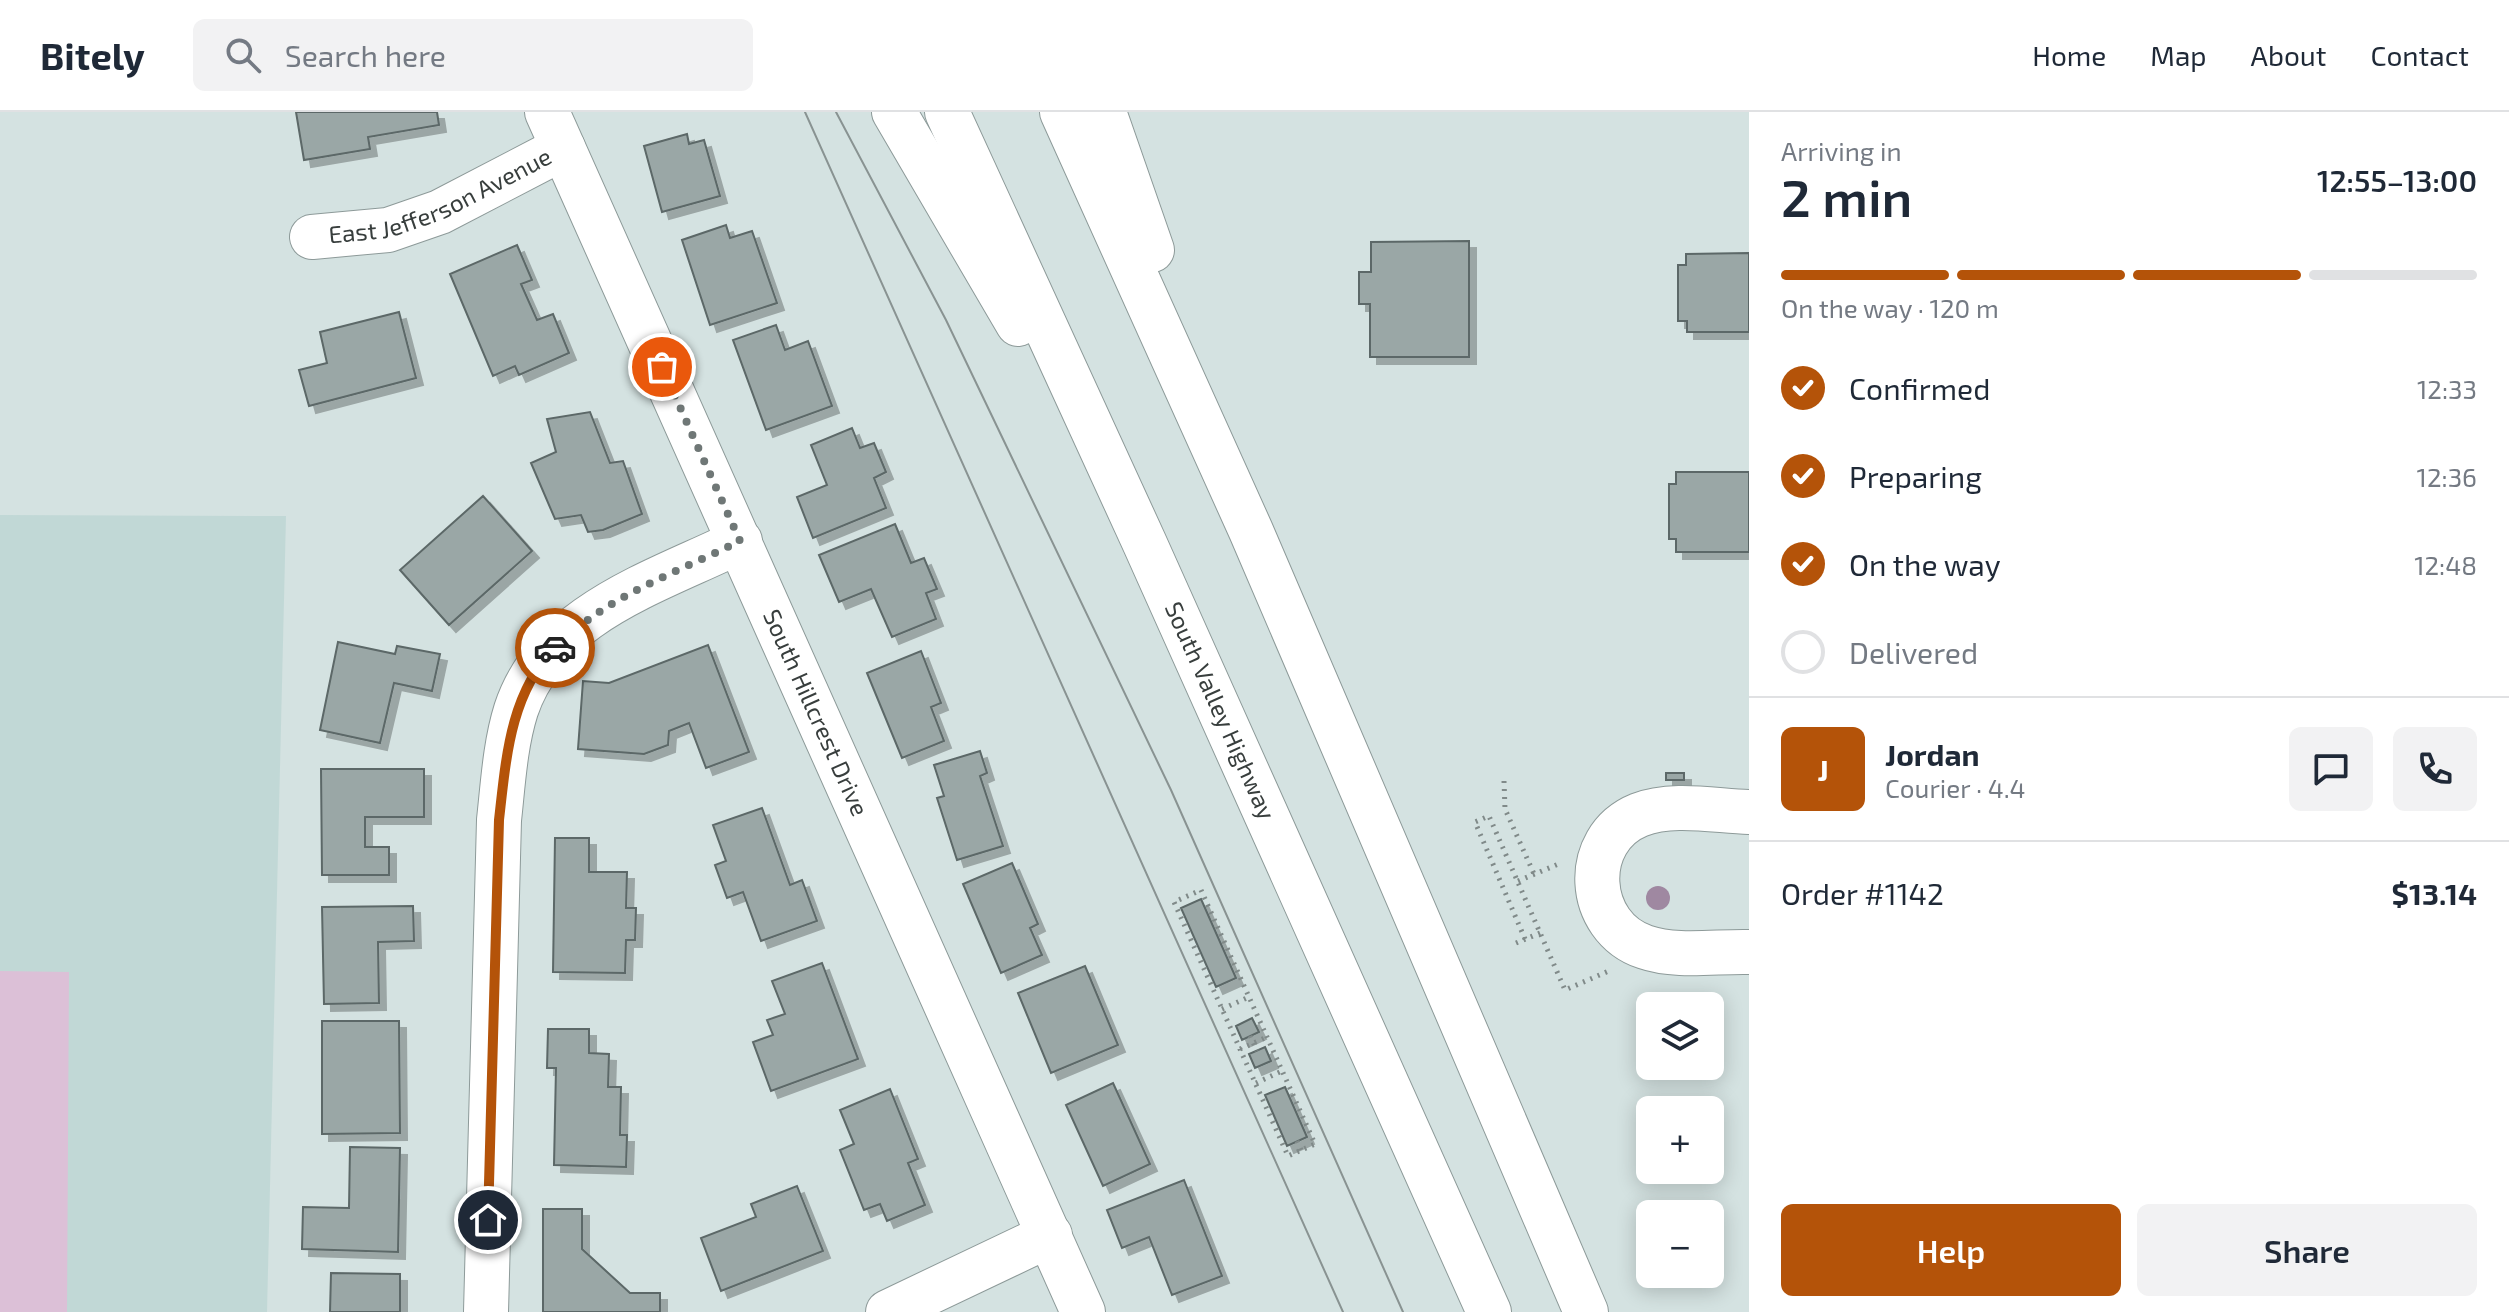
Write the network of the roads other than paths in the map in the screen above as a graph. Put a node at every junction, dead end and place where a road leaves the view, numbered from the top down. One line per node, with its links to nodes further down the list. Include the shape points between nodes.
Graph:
1 (894, 112): 9 (main road)
2 (947, 112): 9 (main road, South Valley Highway)
3 (1062, 112): 7 (main road)
4 (1104, 112): 7 (main road)
5 (555, 130): 6 (main road, East Jefferson Avenue, via 440,212 388,230); 8 (main road, South Hillcrest Drive)
6 (312, 237)
7 (1251, 531): 17 (main road)
8 (740, 541): 12 (main road, South Hillcrest Drive); 13 (main road, via 610,602 575,627 540,662 516,709 499,820)
9 (1145, 544): 16 (main road, South Valley Highway)
10 (1749, 812): 11 (main road, via 1664,808 1635,816 1605,845 1596,877 1603,911 1633,943 1661,951)
11 (1749, 952)
12 (1050, 1235): 14 (main road); 15 (main road, South Hillcrest Drive)
13 (486, 1312)
14 (888, 1312)
15 (1083, 1312)
16 (1489, 1312)
17 (1586, 1312)

